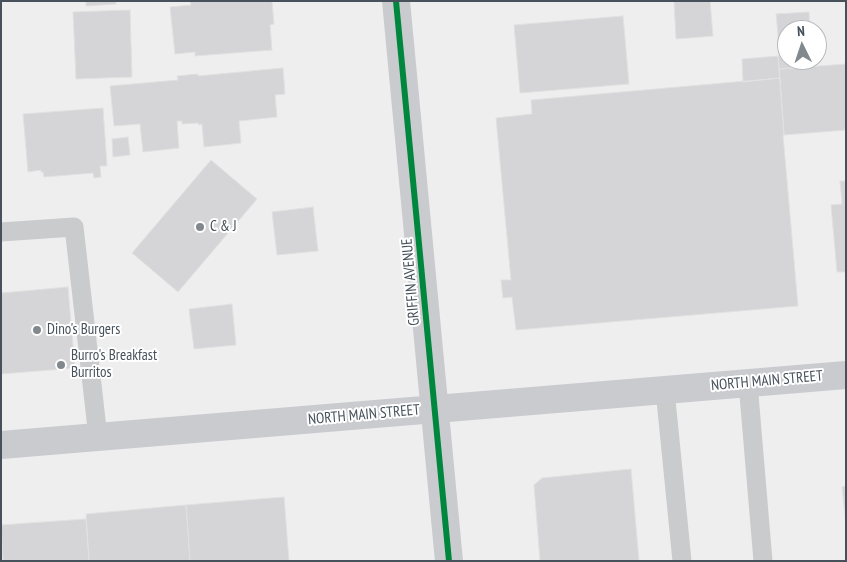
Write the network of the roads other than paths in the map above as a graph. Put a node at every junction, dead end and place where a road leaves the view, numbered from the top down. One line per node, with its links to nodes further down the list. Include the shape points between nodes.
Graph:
1 (396, 1): 6 (main road, GRIFFIN AVENUE)
2 (1, 232): 7 (lane, via 74,227)
3 (846, 375): 4 (main road, NORTH MAIN STREET)
4 (748, 383): 5 (main road, NORTH MAIN STREET); 11 (lane)
5 (665, 390): 6 (main road, NORTH MAIN STREET); 10 (lane)
6 (435, 410): 7 (main road, NORTH MAIN STREET); 9 (main road, GRIFFIN AVENUE)
7 (98, 437): 8 (main road, NORTH MAIN STREET)
8 (1, 445)
9 (449, 561)
10 (682, 561)
11 (763, 561)

